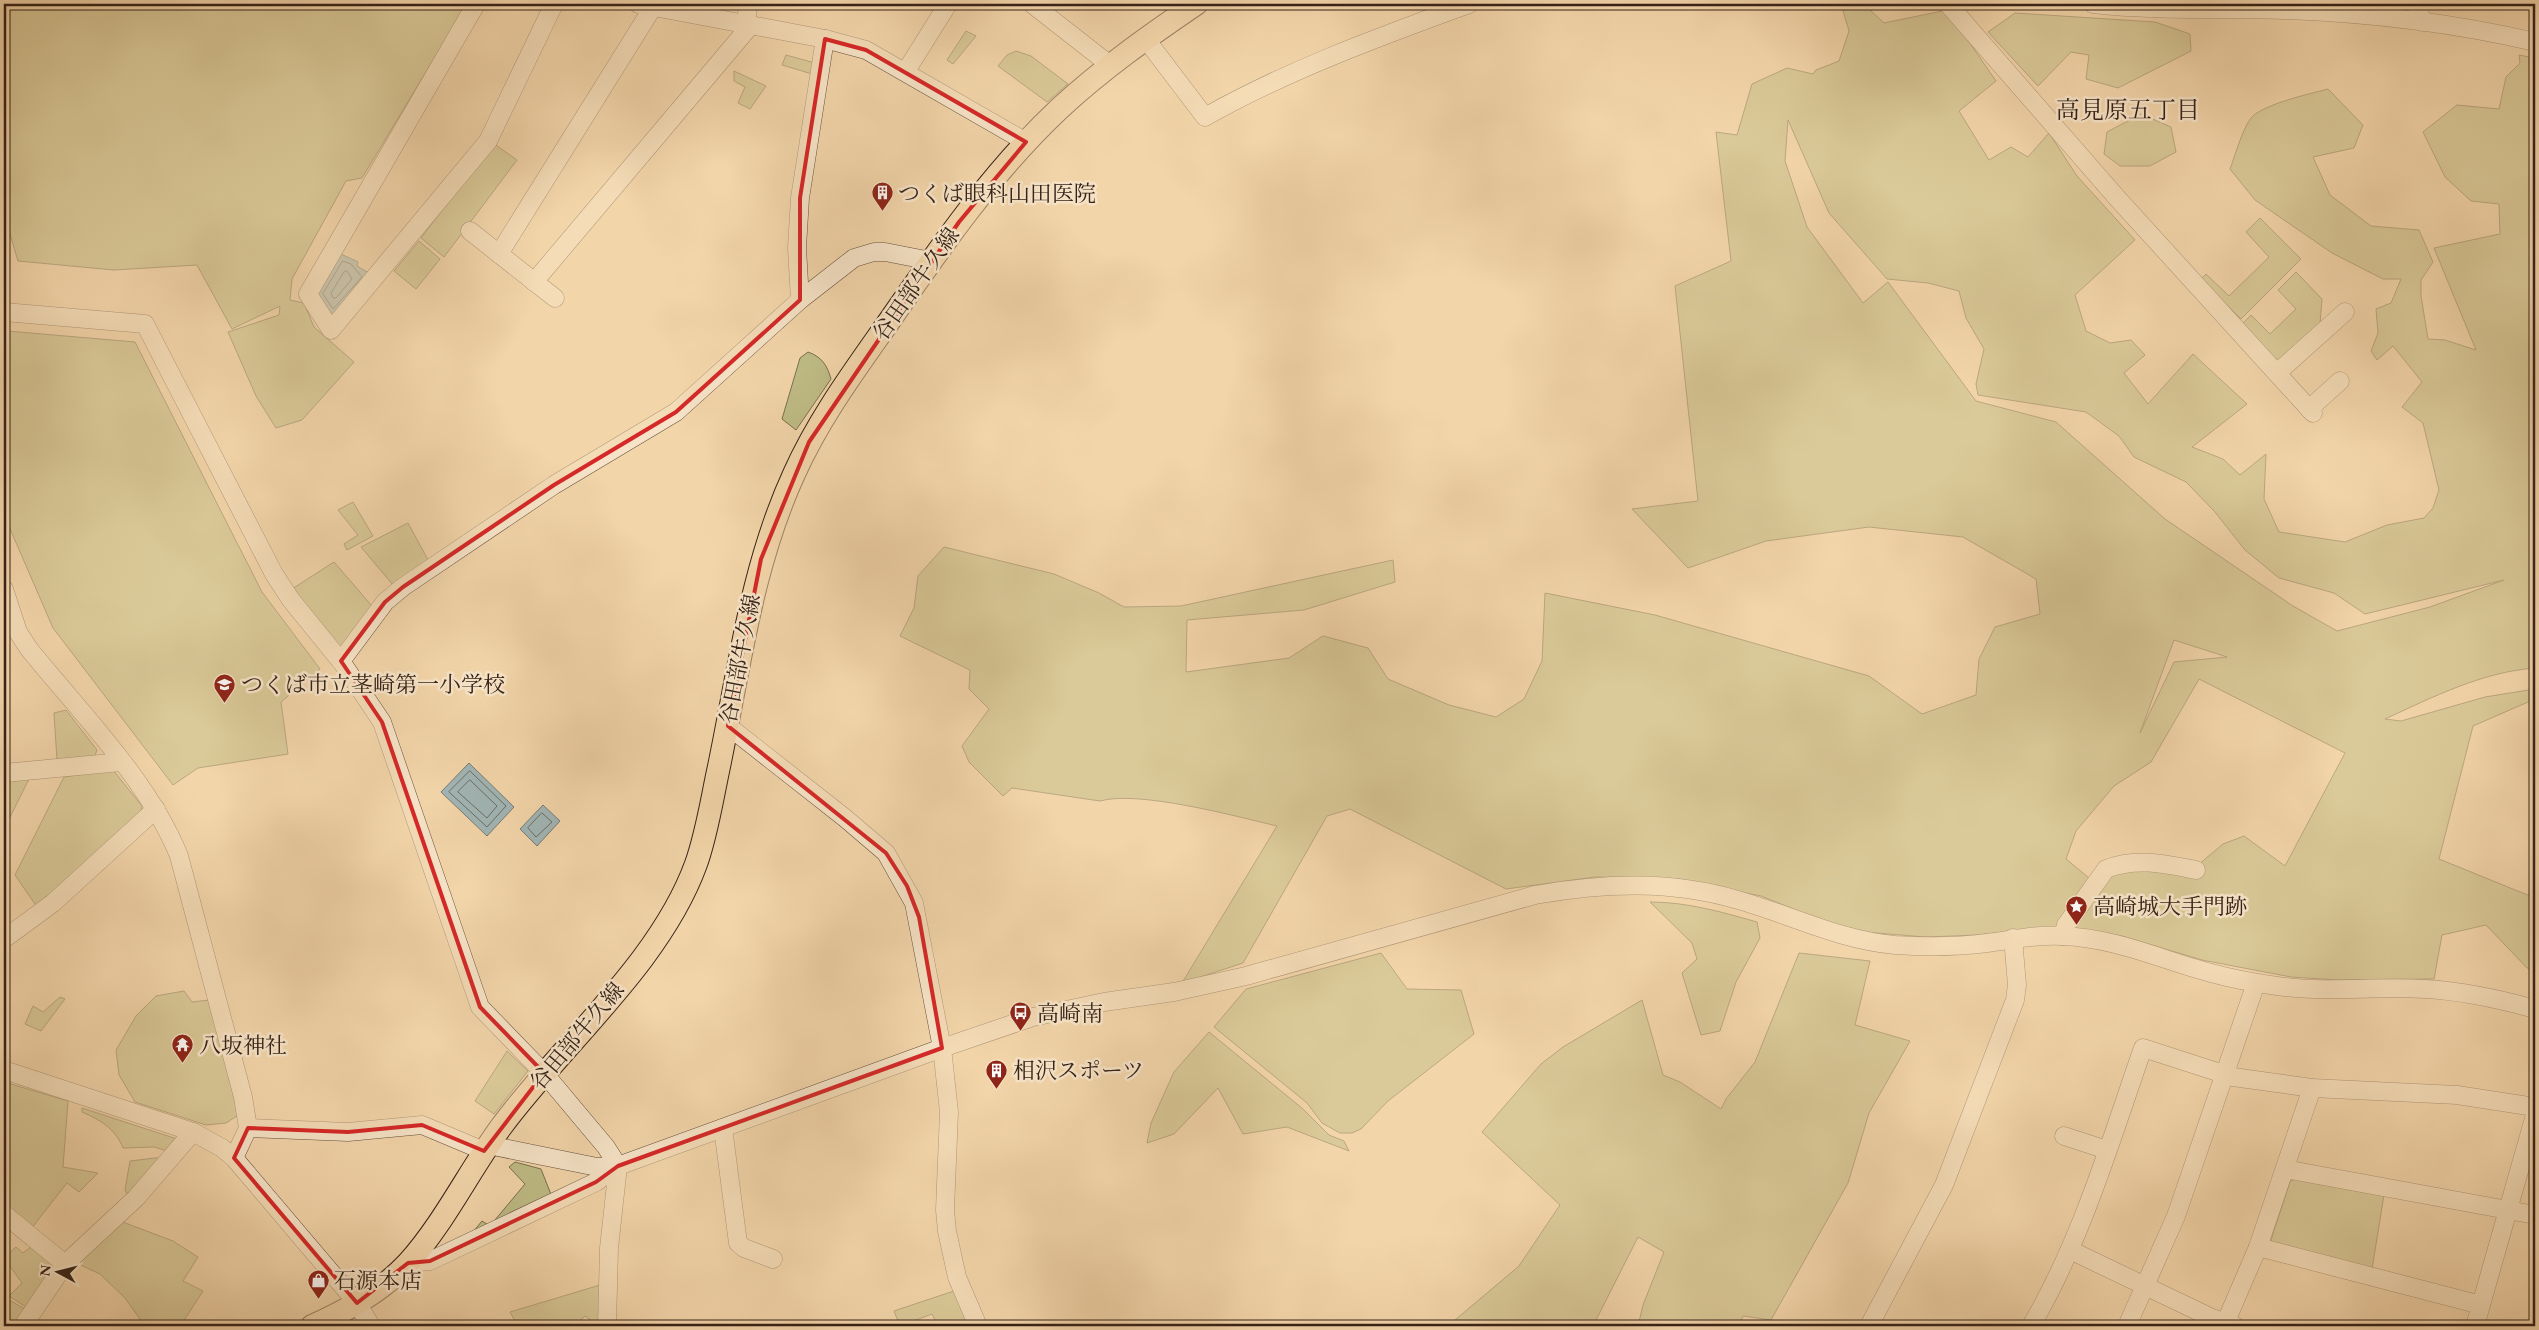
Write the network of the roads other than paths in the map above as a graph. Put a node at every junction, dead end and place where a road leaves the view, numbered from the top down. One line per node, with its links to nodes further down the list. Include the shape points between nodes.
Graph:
1 (476, 4): 2 (street, via 308,294 331,330 488,141)
2 (554, 4)
3 (748, 4): 15 (street)
4 (948, 4): 20 (street)
5 (1032, 4): 19 (street)
6 (1196, 4): 16 (main road, 谷田部牛久線)
7 (1469, 4): 16 (street, via 1291,73 1204,117)
8 (1948, 4): 30 (street, via 2118,199)
9 (2093, 4): 12 (street)
10 (2416, 4): 14 (street)
11 (645, 5): 13 (street); 23 (street)
12 (2284, 7): 14 (street)
13 (673, 8): 15 (street)
14 (2423, 22): 18 (street)
15 (748, 26): 17 (street); 25 (street)
16 (1145, 38): 19 (main road, 谷田部牛久線)
17 (825, 39): 20 (street, via 866,50); 27 (street, via 800,198)
18 (2535, 42)
19 (1110, 65): 21 (main road, 谷田部牛久線)
20 (906, 71): 21 (street)
21 (1026, 142): 24 (main road, 谷田部牛久線, via 985,189)
22 (470, 231): 23 (street)
23 (499, 254): 25 (street)
24 (931, 261): 27 (street, via 874,252 854,258); 34 (main road, 谷田部牛久線, via 826,412 793,475 761,559)
25 (534, 282): 26 (street)
26 (555, 298)
27 (800, 300): 33 (street, via 676,412 554,485 403,587 385,602)
28 (4, 312): 33 (street, via 145,324 274,574)
29 (2345, 312): 30 (street)
30 (2277, 373): 31 (street, via 2311,411)
31 (2340, 381)
32 (4, 590): 35 (street, via 18,632 29,649)
33 (341, 661): 46 (street, via 382,722 480,1007)
34 (728, 726): 44 (street, via 886,853 907,886 919,918); 46 (main road, 谷田部牛久線, via 697,862 674,913 641,961)
35 (121, 762): 36 (street); 37 (street)
36 (4, 773)
37 (156, 809): 41 (street, via 53,903); 51 (street, via 179,856 241,1088)
38 (2196, 870): 39 (street, via 2134,862 2106,869 2066,925)
39 (2063, 936): 40 (street); 42 (street, via 2105,941 2213,974)
40 (2014, 938): 44 (street, via 1942,946 1893,944 1830,932 1739,900 1708,893 1639,885 1583,887 1536,895 1210,985 1032,1017); 77 (street, via 2015,1000 1944,1185)
41 (4, 939)
42 (2256, 982): 43 (street, via 2304,989 2463,992); 47 (street)
43 (2535, 1009)
44 (942, 1048): 52 (street); 76 (street, via 949,1130 947,1231 957,1277)
45 (4, 1070): 53 (street)
46 (544, 1073): 55 (main road, 谷田部牛久線); 58 (street)
47 (2224, 1074): 48 (street); 56 (street, via 2143,1048); 68 (street, via 2176,1216)
48 (2312, 1088): 49 (street, via 2457,1095); 59 (street)
49 (2535, 1107)
50 (2535, 1115): 60 (street)
51 (248, 1128): 55 (street, via 348,1132 422,1125); 57 (street)
52 (723, 1128): 58 (street); 65 (street, via 738,1243)
53 (193, 1132): 57 (street); 67 (street, via 136,1198)
54 (2064, 1136): 56 (street)
55 (486, 1148): 58 (street, via 597,1167); 66 (main road, 谷田部牛久線)
56 (2107, 1150): 64 (street)
57 (234, 1158): 69 (street)
58 (618, 1166): 66 (street, via 596,1182 430,1261); 75 (street, via 609,1248)
59 (2285, 1169): 60 (street); 63 (street)
60 (2509, 1209): 62 (street); 70 (street)
61 (4, 1214): 67 (street)
62 (2535, 1215)
63 (2258, 1247): 70 (street); 71 (street)
64 (2070, 1250): 68 (street); 78 (street)
65 (773, 1259)
66 (408, 1263): 69 (main road, 谷田部牛久線)
67 (65, 1264): 72 (street)
68 (2146, 1287): 71 (street); 79 (street)
69 (356, 1303): 73 (main road, 谷田部牛久線); 74 (street)
70 (2481, 1305): 80 (street)
71 (2228, 1325)
72 (23, 1326)
73 (312, 1326)
74 (371, 1326)
75 (607, 1326)
76 (978, 1326)
77 (1869, 1326)
78 (2031, 1326)
79 (2127, 1326)
80 (2475, 1326)

